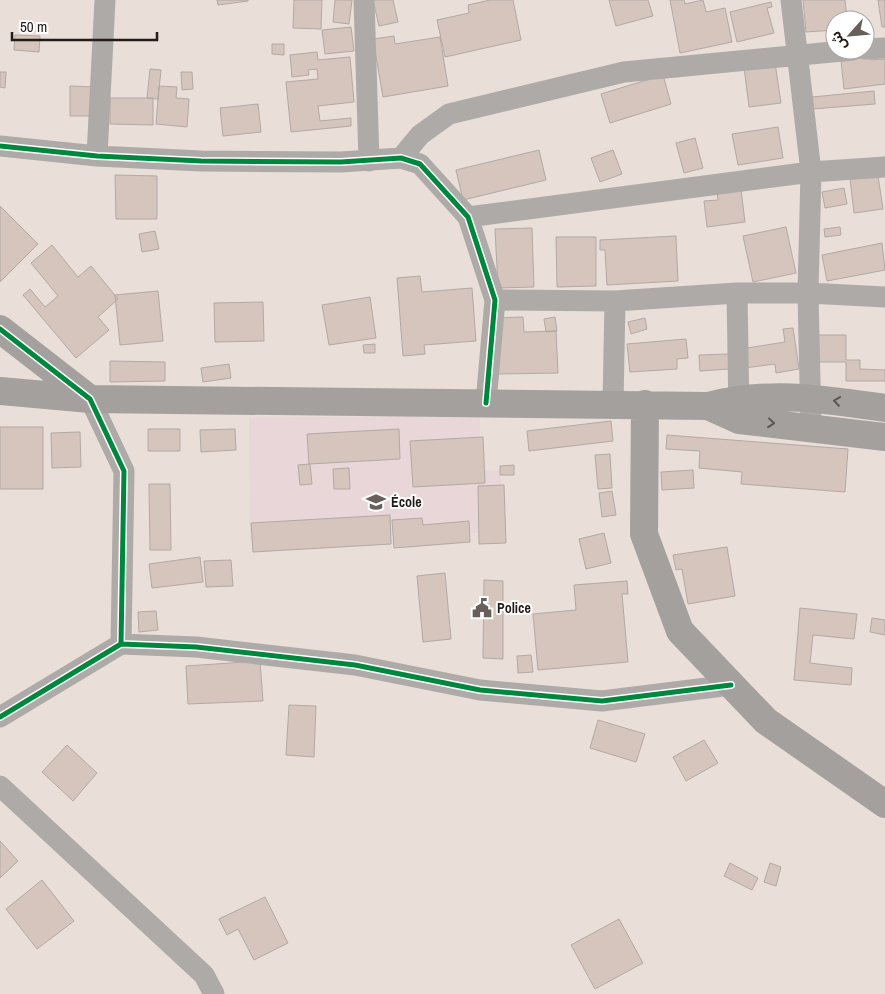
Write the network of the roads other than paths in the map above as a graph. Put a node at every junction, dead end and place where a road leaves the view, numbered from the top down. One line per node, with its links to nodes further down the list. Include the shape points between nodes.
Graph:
1 (105, 0): 7 (street)
2 (364, 0): 9 (street)
3 (791, 0): 5 (street)
4 (825, 52): 5 (street)
5 (796, 54): 8 (street, via 624,72 449,114 420,135); 11 (street)
6 (0, 146): 7 (street)
7 (97, 156): 9 (street, via 201,161)
8 (401, 158): 9 (street); 12 (street, via 420,164)
9 (368, 161)
10 (885, 166): 11 (street)
11 (811, 172): 12 (street); 14 (street)
12 (468, 217): 16 (street)
13 (736, 293): 14 (street); 17 (street); 26 (street)
14 (808, 293): 15 (street); 20 (street)
15 (885, 296)
16 (495, 300): 17 (street); 22 (street)
17 (615, 301): 23 (street)
18 (0, 329): 21 (main road)
19 (0, 392): 21 (main road)
20 (809, 397): 25 (main road, one-way to 20); 26 (main road); 27 (street)
21 (90, 399): 22 (main road); 29 (street, via 124,471)
22 (486, 403): 23 (main road)
23 (613, 404): 24 (main road)
24 (645, 404): 26 (main road); 30 (main road, via 644,534 680,631)
25 (885, 408)
26 (739, 409): 27 (main road, one-way to 27)
27 (810, 427): 28 (main road)
28 (885, 437)
29 (120, 644): 30 (street, via 196,647 355,665 480,690 602,701); 31 (street)
30 (731, 684): 33 (main road, via 766,720)
31 (0, 718)
32 (0, 786): 34 (street, via 204,975)
33 (885, 804)
34 (214, 994)

